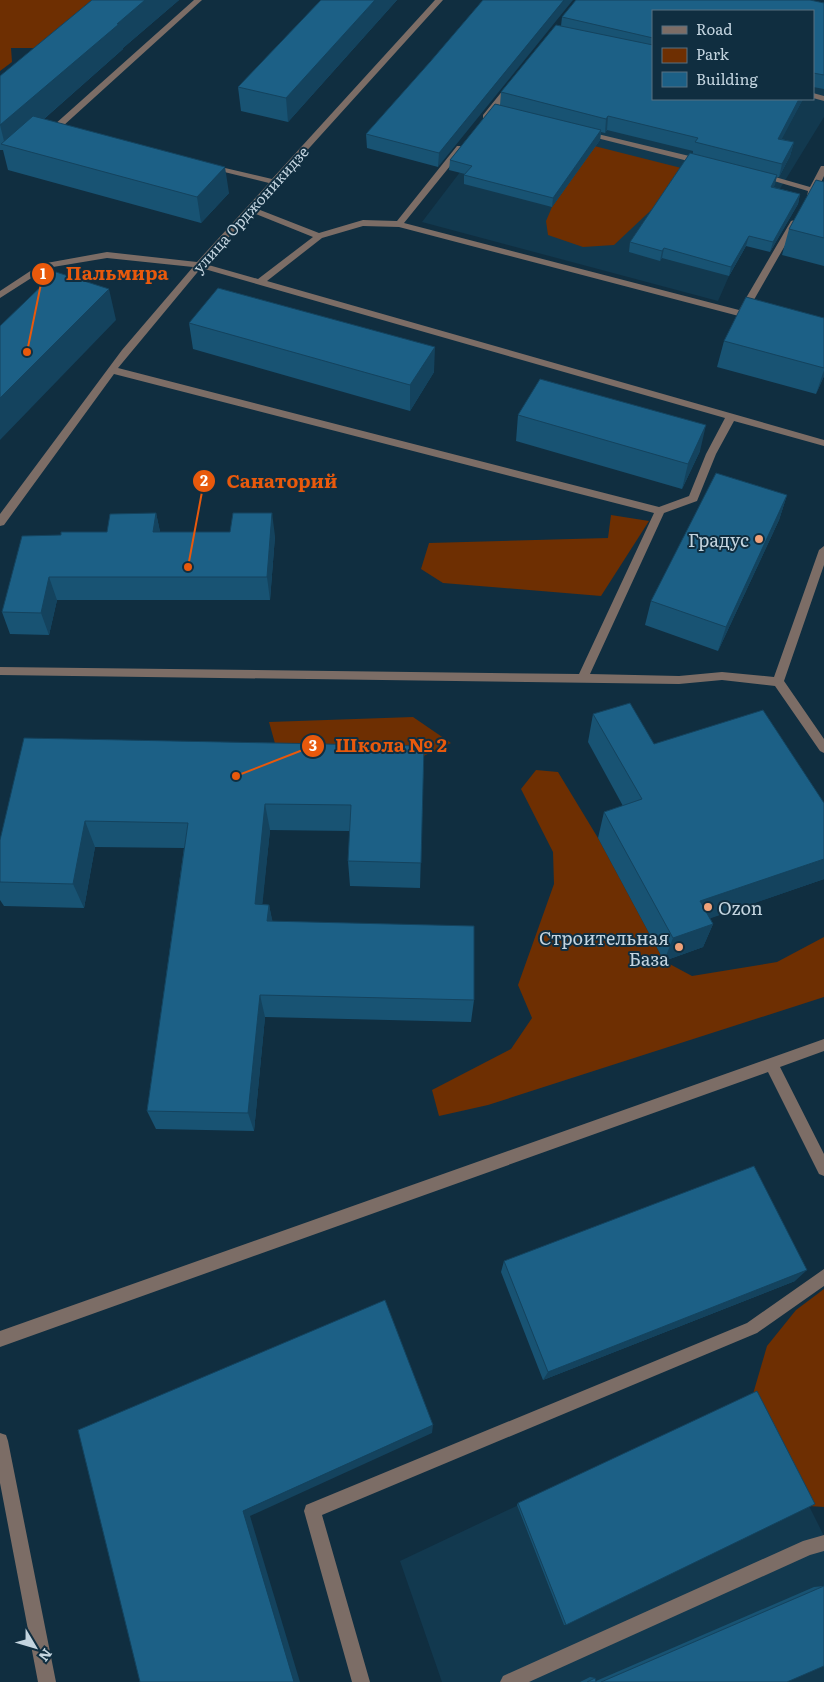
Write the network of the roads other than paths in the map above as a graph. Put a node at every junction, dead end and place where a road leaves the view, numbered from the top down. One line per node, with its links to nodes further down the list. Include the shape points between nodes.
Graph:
1 (198, 0): 8 (street, via 57,126)
2 (439, 0): 14 (street, улица Орджоникидзе)
3 (517, 78): 4 (street)
4 (493, 108): 5 (street); 6 (street)
5 (503, 111)
6 (480, 124)
7 (570, 128): 11 (street)
8 (76, 131)
9 (468, 139): 18 (street)
10 (198, 163): 14 (street)
11 (716, 165)
12 (824, 168): 15 (street)
13 (754, 175): 15 (street)
14 (274, 182): 17 (street, улица Орджоникидзе)
15 (813, 189): 16 (street); 23 (street)
16 (824, 193)
17 (250, 210): 19 (street); 20 (street, улица Орджоникидзе)
18 (399, 224): 19 (street, via 363,223); 23 (street)
19 (319, 236): 21 (street)
20 (199, 265): 21 (street); 22 (street, via 107,255 44,266); 25 (street, улица Орджоникидзе)
21 (260, 282): 26 (street)
22 (0, 295)
23 (742, 314): 24 (street)
24 (760, 319)
25 (112, 370): 28 (street); 29 (street, улица Орджоникидзе)
26 (730, 417): 27 (street); 28 (street, via 693,498)
27 (824, 443)
28 (660, 511): 32 (street)
29 (0, 522)
30 (824, 550): 33 (street)
31 (0, 671): 32 (street)
32 (582, 679): 33 (street, via 679,680 722,676)
33 (778, 682): 34 (street)
34 (824, 748)
35 (824, 1045): 36 (street)
36 (771, 1064): 37 (street); 39 (street)
37 (824, 1169)
38 (824, 1277): 43 (street, via 752,1328 312,1511)
39 (0, 1339)
40 (0, 1441): 42 (street)
41 (824, 1543): 44 (street)
42 (47, 1682)
43 (361, 1682)
44 (509, 1682)

